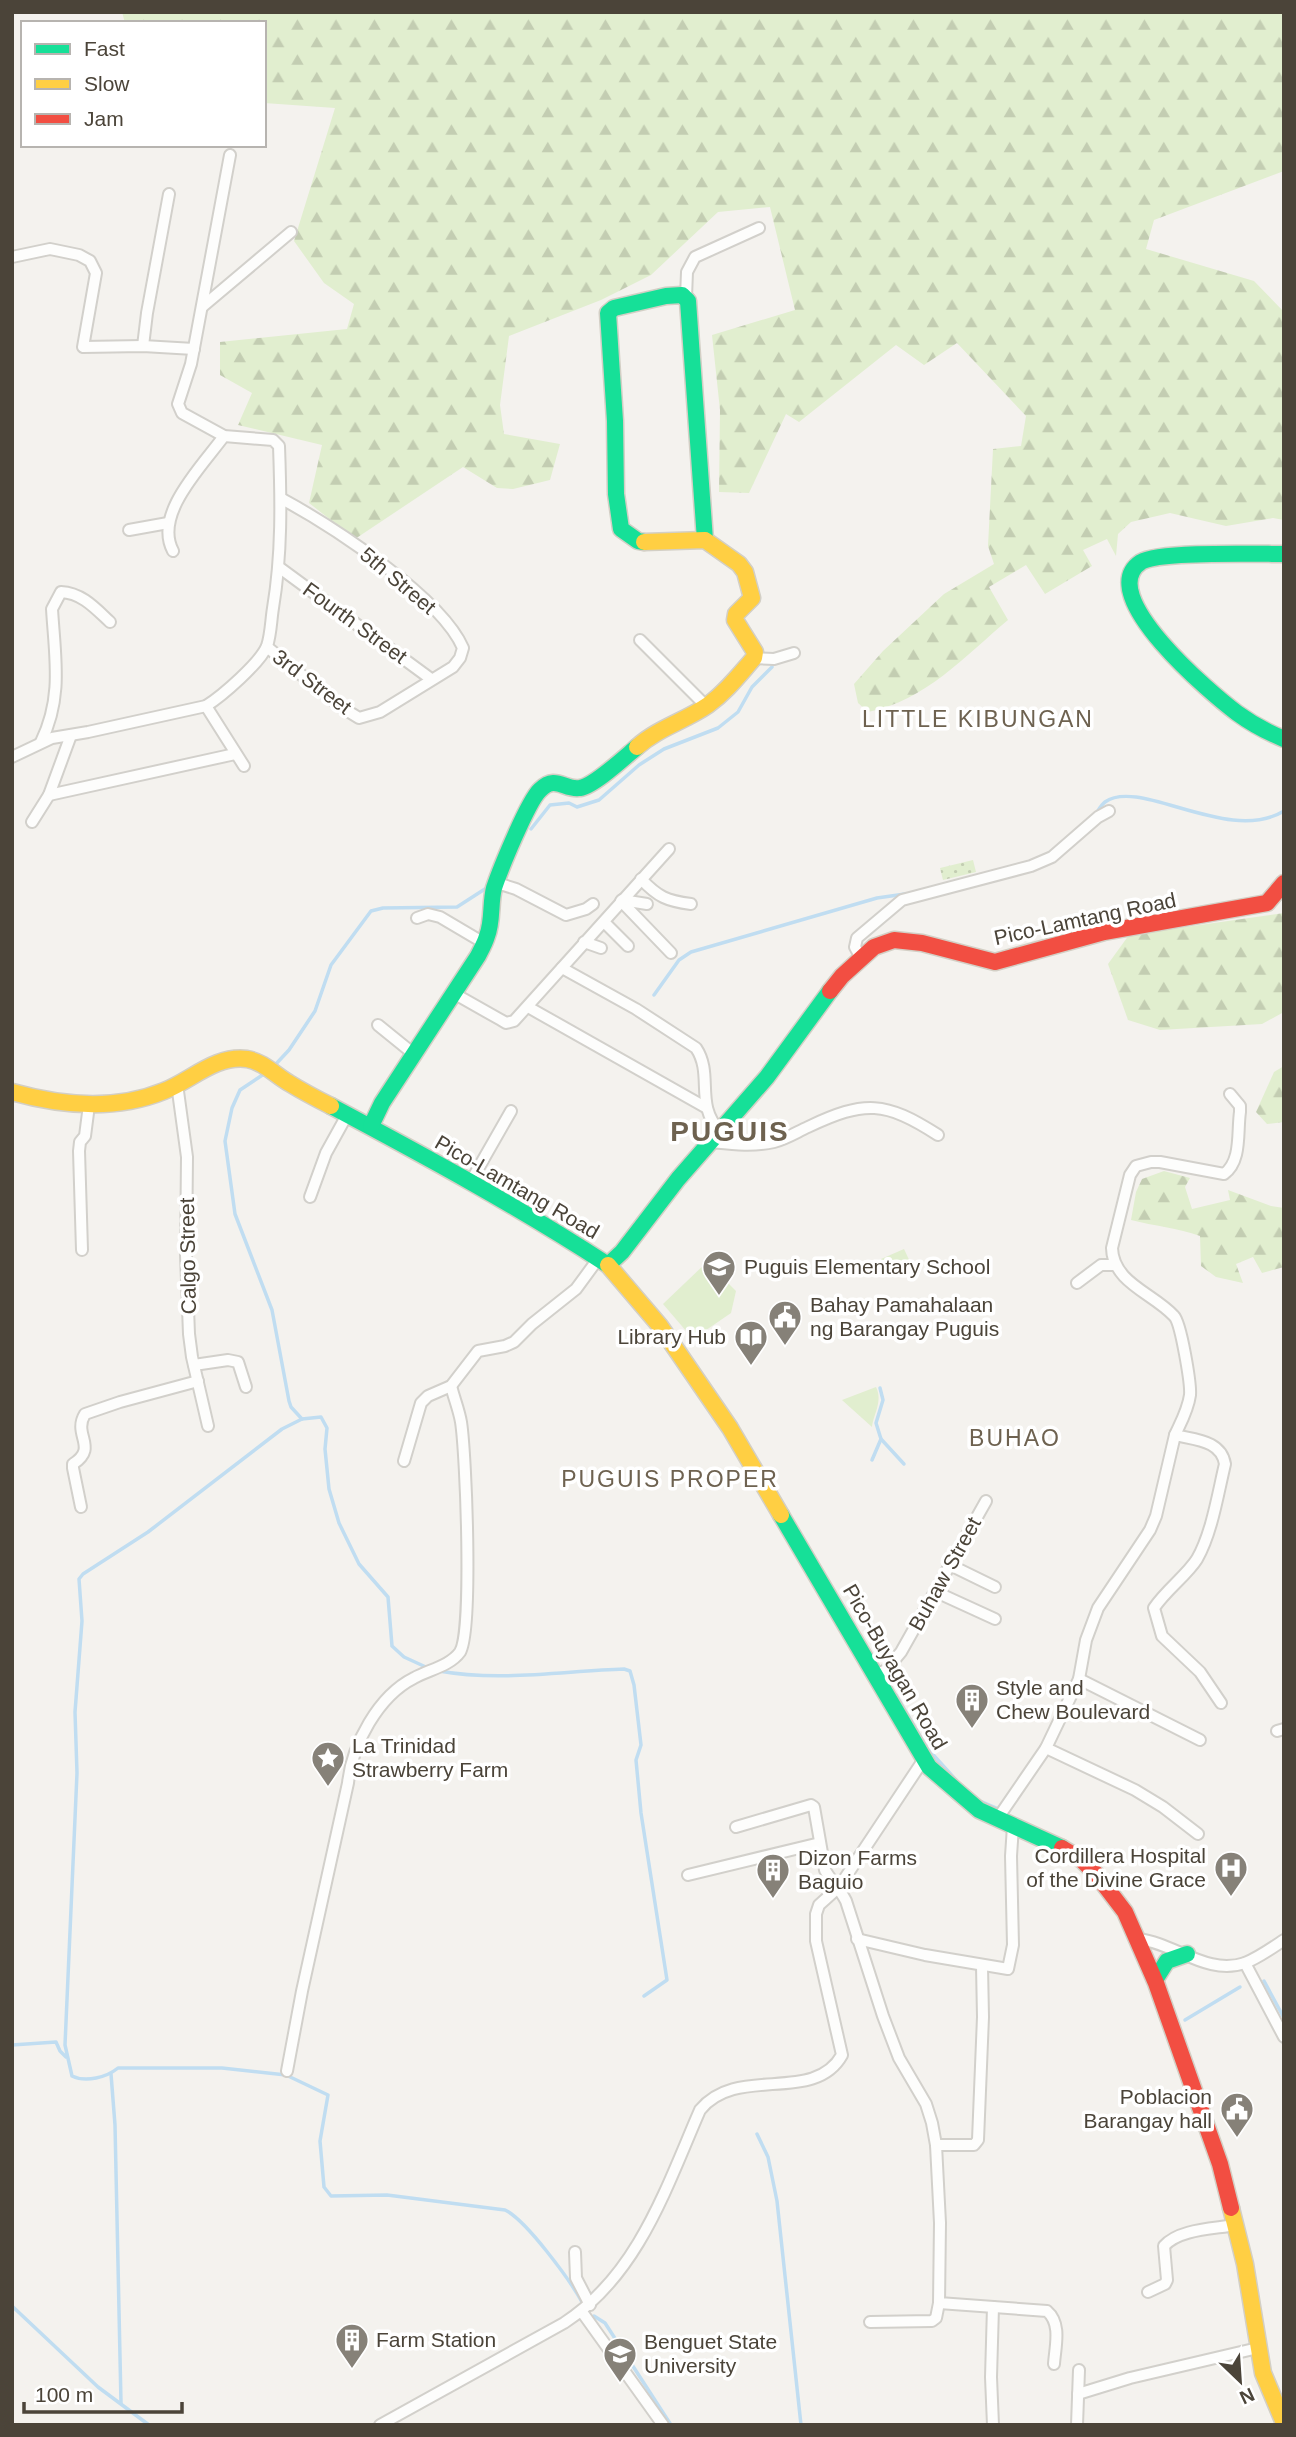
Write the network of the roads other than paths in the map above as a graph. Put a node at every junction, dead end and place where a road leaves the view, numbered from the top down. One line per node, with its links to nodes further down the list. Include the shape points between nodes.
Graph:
1 (230, 155): 7 (street)
2 (169, 194): 8 (street)
3 (759, 228): 6 (street, via 695,257 687,272)
4 (291, 232): 7 (street)
5 (12, 257): 8 (street, via 50,248 90,261 96,273 83,347)
6 (686, 297): 14 (main road); 14 (main road, via 666,296 614,307 608,313 616,494 621,529 638,541)
7 (202, 307): 9 (street)
8 (143, 346): 9 (street)
9 (194, 349): 10 (street, via 179,409)
10 (224, 436): 11 (street, via 273,440 279,446); 12 (street, via 178,498)
11 (282, 499): 17 (street); 23 (street, 5th Street, via 316,517 392,572 457,634 463,648 460,658)
12 (168, 523): 13 (street); 15 (street)
13 (129, 530)
14 (705, 540): 22 (main road, via 745,572 752,597 735,620 755,652)
15 (173, 551)
16 (1284, 554): 27 (main road, via 1150,558 1133,569 1130,579 1133,599 1147,625 1174,658 1236,712)
17 (280, 568): 20 (street); 23 (street, Fourth Street)
18 (110, 622): 28 (street, via 71,592 61,592 56,598 52,609 56,690 51,722)
19 (640, 640): 25 (street)
20 (267, 647): 23 (street, 3rd Street, via 359,718 380,712); 24 (street, via 237,681)
21 (794, 653): 22 (street)
22 (754, 658): 25 (main road)
23 (431, 679)
24 (206, 706): 26 (street); 29 (street)
25 (706, 706): 37 (main road, via 650,735 584,788 557,782 539,790)
26 (71, 735): 28 (street); 32 (street)
27 (1284, 739)
28 (41, 742): 30 (street)
29 (235, 754): 31 (street); 32 (street)
30 (12, 757)
31 (244, 766)
32 (49, 795): 34 (street)
33 (1109, 811): 50 (street, via 1052,857 902,900 857,937 855,947)
34 (33, 822)
35 (669, 849): 36 (street)
36 (641, 879): 39 (street); 42 (street, via 662,897)
37 (497, 883): 40 (street, via 566,915); 46 (main road)
38 (1284, 883): 50 (main road, Pico-Lamtang Road, via 1267,903 1104,932 995,961 894,940)
39 (621, 901): 41 (street); 44 (street); 49 (street)
40 (593, 904)
41 (647, 904)
42 (691, 904)
43 (417, 918): 46 (street, via 428,914 440,917)
44 (604, 922): 45 (street); 47 (street)
45 (584, 942): 48 (street); 51 (street)
46 (484, 943): 52 (main road)
47 (628, 946)
48 (601, 948)
49 (671, 953)
50 (861, 958): 65 (main road, Pico-Lamtang Road)
51 (562, 968): 53 (street); 60 (street, via 699,1051)
52 (455, 994): 53 (street, via 506,1023); 55 (main road)
53 (528, 1007): 60 (street)
54 (378, 1025): 55 (street)
55 (415, 1055): 63 (main road)
56 (177, 1084): 59 (main road, Pico-Lamtang Road, via 109,1105); 62 (main road, Pico-Lamtang Road, via 212,1064 248,1059); 72 (street, Calgo Street, via 187,1157 186,1280)
57 (12, 1092): 59 (main road, Pico-Lamtang Road)
58 (1230, 1094): 70 (street, via 1240,1112 1237,1154 1228,1171 1151,1162 1133,1168 1112,1248)
59 (89, 1105): 68 (street, via 79,1151)
60 (705, 1107): 65 (street)
61 (511, 1111): 66 (street)
62 (347, 1115): 63 (main road, Pico-Lamtang Road); 67 (street, via 326,1153)
63 (371, 1126): 66 (main road, Pico-Lamtang Road)
64 (938, 1135): 65 (street, via 902,1114 872,1107 838,1113 772,1143 735,1145)
65 (715, 1137): 69 (main road, Pico-Lamtang Road, via 617,1258)
66 (471, 1181): 69 (main road, Pico-Lamtang Road)
67 (310, 1197)
68 (82, 1250)
69 (603, 1262): 74 (street, via 514,1342 477,1352); 85 (main road, Pico-Buyagan Road, via 660,1326 730,1428)
70 (1115, 1265): 71 (street, via 1101,1265); 77 (street, via 1179,1322 1190,1393)
71 (1077, 1283)
72 (194, 1365): 73 (street, Calgo Street); 75 (street, via 234,1360 241,1367)
73 (198, 1381): 76 (street, Calgo Street); 80 (street, via 85,1414 81,1428 86,1452 73,1468)
74 (451, 1386): 78 (street, via 421,1403); 106 (street, via 461,1424 468,1526 462,1648 454,1659 398,1688 358,1741)
75 (246, 1387)
76 (208, 1426)
77 (1175, 1435): 86 (street, via 1156,1516 1098,1608); 87 (street, via 1215,1446 1225,1464 1203,1546 1192,1566 1154,1608 1155,1619 1162,1636 1200,1672)
78 (404, 1461)
79 (986, 1501): 81 (street, Buhaw Street)
80 (81, 1507)
81 (950, 1566): 82 (street); 83 (street, Buhaw Street)
82 (995, 1587)
83 (936, 1592): 84 (street); 85 (street, Buhaw Street, via 901,1652)
84 (995, 1619)
85 (880, 1672): 90 (main road, Pico-Buyagan Road)
86 (1079, 1679): 88 (street); 89 (street)
87 (1221, 1703)
88 (1200, 1740)
89 (1046, 1748): 91 (street); 94 (street, via 1135,1790)
90 (924, 1759): 91 (main road, Pico-Buyagan Road, via 971,1804); 97 (street)
91 (998, 1818): 92 (main road, Pico-Buyagan Road)
92 (1013, 1826): 99 (main road, Pico-Buyagan Road, via 1088,1865 1125,1912); 103 (street, via 1010,1967)
93 (736, 1827): 95 (street, via 811,1805 816,1810)
94 (1198, 1834)
95 (820, 1843): 96 (street); 97 (street, via 825,1870)
96 (688, 1875)
97 (839, 1887): 98 (street); 113 (street, via 819,1905 814,1923 842,2055 835,2067 821,2077 725,2090 708,2101 700,2110 658,2211 608,2287)
98 (857, 1939): 103 (street); 107 (street, via 899,2058 926,2104)
99 (1138, 1939): 101 (street); 104 (main road, Pico-Buyagan Road)
100 (1284, 1940): 102 (street)
101 (1187, 1954): 102 (street, via 1215,1966); 104 (main road, via 1167,1961)
102 (1245, 1963): 105 (street)
103 (982, 1966): 107 (street, via 978,2140 974,2145)
104 (1155, 1980): 108 (main road, Pico-Buyagan Road, via 1220,2164)
105 (1283, 2035)
106 (287, 2071)
107 (936, 2145): 111 (street)
108 (1235, 2225): 110 (street, via 1167,2242 1167,2280); 115 (main road, Pico-Buyagan Road)
109 (575, 2252): 113 (street, via 576,2278)
110 (1148, 2292)
111 (939, 2303): 112 (street); 114 (street, via 932,2321)
112 (993, 2307): 116 (street, via 1047,2311 1054,2317); 122 (street)
113 (586, 2308): 120 (street); 121 (street)
114 (870, 2322)
115 (1258, 2348): 118 (street); 119 (main road, Pico-Buyagan Road)
116 (1054, 2364)
117 (1079, 2370): 118 (street)
118 (1078, 2394): 123 (street)
119 (1284, 2423)
120 (380, 2425)
121 (663, 2425)
122 (993, 2425)
123 (1077, 2425)

